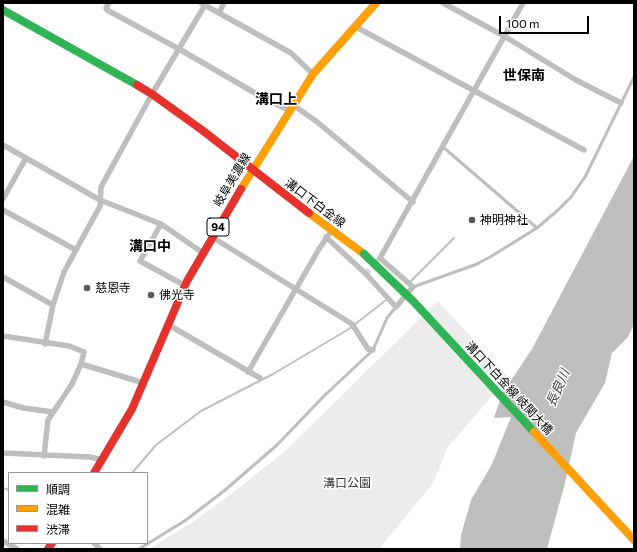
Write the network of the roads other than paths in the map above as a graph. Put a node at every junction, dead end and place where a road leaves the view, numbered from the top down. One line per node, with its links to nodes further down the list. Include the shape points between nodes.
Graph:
1 (109, 3): 11 (street, via 107,10)
2 (224, 3): 8 (street)
3 (376, 3): 9 (main road, 岐阜美濃線 / 94)
4 (443, 3): 10 (street)
5 (523, 3): 10 (street)
6 (203, 4): 8 (street); 11 (street)
7 (3, 10): 15 (main road, 溝口下白金線)
8 (219, 13): 12 (street, via 291,53)
9 (356, 26): 12 (main road, 岐阜美濃線 / 94); 14 (street)
10 (504, 36): 14 (street); 16 (street, via 576,80)
11 (179, 49): 15 (street); 17 (street, via 262,97)
12 (313, 74): 17 (main road, 岐阜美濃線 / 94)
13 (634, 77): 16 (lane)
14 (474, 90): 19 (street); 20 (street)
15 (152, 94): 22 (main road, 溝口下白金線); 24 (street, via 101,186)
16 (621, 103): 28 (lane, via 585,177 571,197)
17 (292, 108): 22 (main road, 岐阜美濃線 / 94); 25 (street, via 316,120)
18 (3, 145): 21 (street)
19 (443, 146): 25 (street); 28 (lane)
20 (584, 150)
21 (26, 158): 23 (street); 24 (street)
22 (252, 170): 29 (main road, 溝口下白金線); 30 (main road, 岐阜美濃線 / 94)
23 (3, 199)
24 (100, 200): 27 (street); 32 (street, via 100,206)
25 (413, 202): 37 (street, via 380,258)
26 (3, 210): 32 (street)
27 (161, 224): 33 (street); 36 (street, via 140,261)
28 (538, 228): 37 (lane, via 476,264)
29 (332, 230): 31 (street); 34 (main road, 溝口下白金線)
30 (212, 237): 33 (main road, 岐阜美濃線 / 94); 38 (street)
31 (326, 237): 38 (street); 40 (street, via 366,274)
32 (76, 250): 39 (street, via 64,272)
33 (203, 253): 36 (main road, 岐阜美濃線 / 94)
34 (364, 254): 55 (main road, 溝口下白金線 岐関大橋, bridge, via 414,302)
35 (3, 277): 39 (street)
36 (184, 285): 41 (main road, 岐阜美濃線 / 94)
37 (413, 287): 40 (street)
38 (297, 289): 44 (street, via 353,326 368,349); 46 (street)
39 (53, 305): 43 (street)
40 (396, 307): 44 (lane, via 387,318)
41 (167, 324): 46 (street); 48 (main road, 岐阜美濃線 / 94)
42 (4, 338): 43 (street)
43 (45, 344): 45 (street, via 69,346 84,352)
44 (373, 350): 56 (lane, via 277,445 224,491 186,520)
45 (81, 364): 48 (street); 50 (street, via 72,384)
46 (248, 372): 47 (street)
47 (260, 378)
48 (144, 383): 53 (main road, 岐阜美濃線 / 94)
49 (3, 402): 50 (street)
50 (53, 412): 52 (street, via 46,427)
51 (3, 453): 52 (street)
52 (44, 456): 53 (street, via 90,457)
53 (102, 460): 54 (main road, 岐阜美濃線 / 94)
54 (95, 472)
55 (634, 540)
56 (148, 543)
57 (8, 544): 58 (street)
58 (17, 549)

